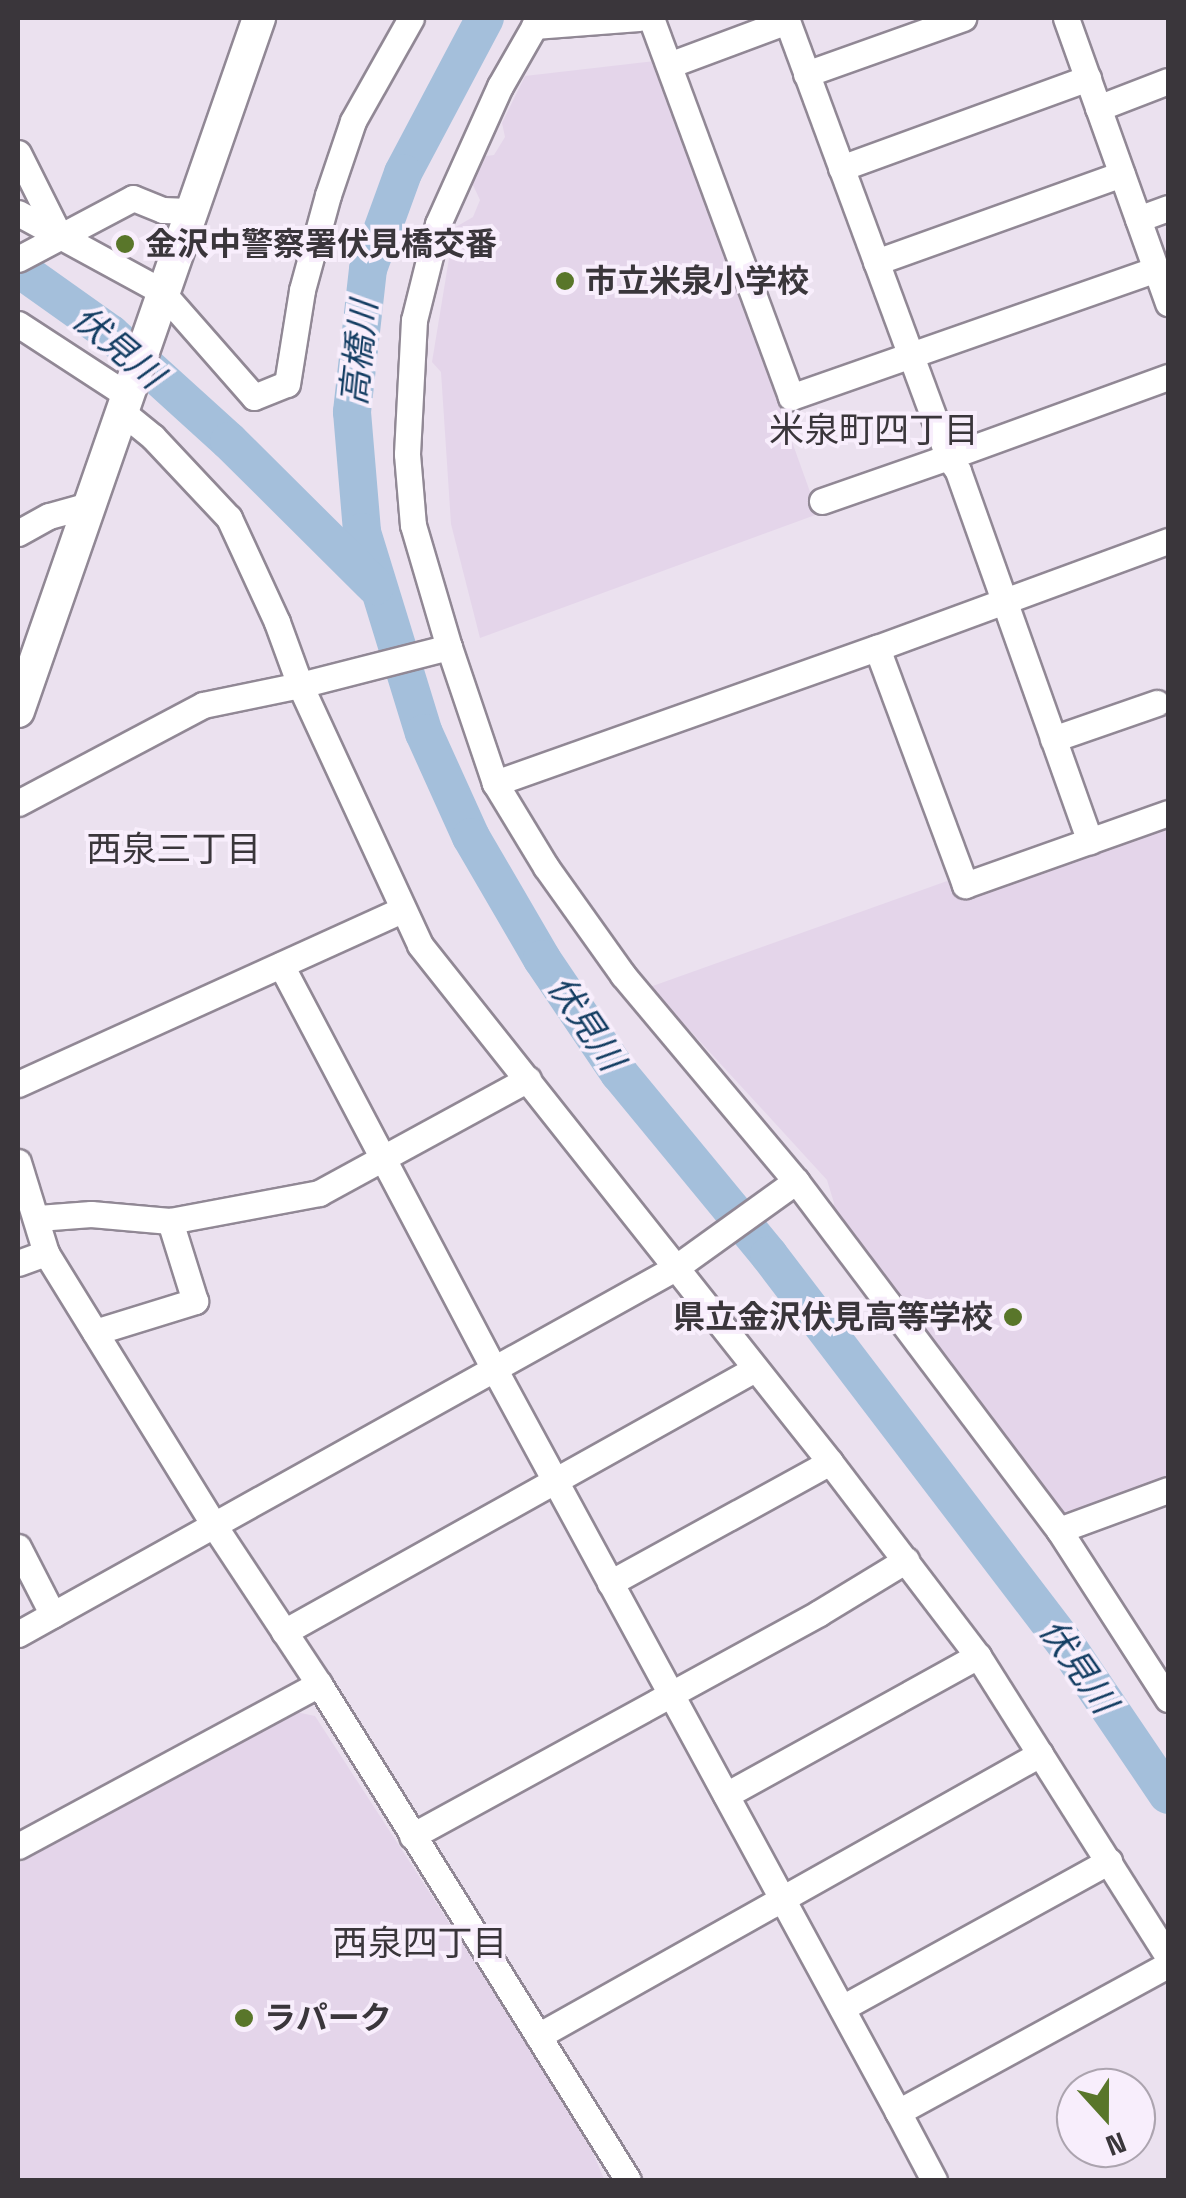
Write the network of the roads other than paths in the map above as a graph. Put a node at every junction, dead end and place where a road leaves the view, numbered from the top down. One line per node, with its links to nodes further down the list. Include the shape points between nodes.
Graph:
1 (259, 18): 18 (main road)
2 (410, 18): 25 (street, via 353,121 302,290 288,384 254,397)
3 (639, 18): 8 (street)
4 (651, 18): 9 (street)
5 (963, 18): 10 (street)
6 (1066, 18): 11 (street)
7 (786, 19): 9 (street); 10 (street)
8 (537, 22): 36 (street, via 500,86 438,224 414,320 406,454 413,525)
9 (669, 65): 27 (street, via 791,397)
10 (806, 74): 15 (street)
11 (1088, 78): 13 (street); 15 (street)
12 (1168, 81): 13 (street)
13 (1098, 108): 16 (street)
14 (18, 153): 21 (street)
15 (841, 168): 23 (street)
16 (1122, 174): 20 (street); 23 (street)
17 (1168, 208): 20 (street)
18 (188, 211): 21 (street, via 132,198); 25 (main road)
19 (18, 213): 21 (street)
20 (1138, 219): 24 (street)
21 (54, 239): 22 (street); 25 (street, via 84,245)
22 (18, 259)
23 (876, 262): 27 (street)
24 (1164, 288): 27 (street)
25 (161, 291): 29 (main road)
26 (18, 324): 29 (street)
27 (912, 358): 30 (street)
28 (1168, 377): 30 (street)
29 (125, 404): 32 (main road); 38 (street, via 228,518)
30 (948, 457): 31 (street); 35 (street)
31 (822, 501)
32 (89, 505): 33 (street); 40 (main road)
33 (18, 533)
34 (1168, 541): 35 (street)
35 (1004, 600): 37 (street); 41 (street)
36 (442, 648): 38 (street); 42 (street)
37 (877, 648): 42 (street); 45 (street, via 965,885)
38 (304, 684): 43 (street, via 203,705); 46 (street)
39 (1158, 703): 41 (street)
40 (18, 711)
41 (1053, 739): 45 (street)
42 (495, 783): 52 (street, via 623,975)
43 (18, 804)
44 (1168, 813): 45 (street)
45 (1090, 841)
46 (400, 911): 47 (street); 48 (street)
47 (282, 965): 49 (street); 50 (street)
48 (528, 1079): 50 (street); 57 (street)
49 (18, 1084)
50 (383, 1157): 54 (street, via 319,1193); 60 (street)
51 (18, 1162): 53 (street)
52 (790, 1185): 57 (street); 65 (street)
53 (38, 1218): 54 (street, via 91,1214); 55 (street)
54 (170, 1221): 58 (street, via 195,1301)
55 (46, 1254): 56 (street); 58 (street)
56 (18, 1263)
57 (682, 1264): 59 (street); 60 (street)
58 (94, 1332): 64 (street)
59 (755, 1369): 61 (street); 62 (street)
60 (496, 1372): 62 (street); 64 (street)
61 (830, 1462): 67 (street); 68 (street)
62 (556, 1482): 68 (street); 70 (street)
63 (1168, 1490): 65 (street)
64 (215, 1527): 69 (street); 70 (street)
65 (1060, 1530): 75 (street)
66 (18, 1547): 69 (street)
67 (906, 1560): 72 (street); 74 (street)
68 (610, 1582): 74 (street)
69 (53, 1615): 71 (street)
70 (284, 1632): 73 (street)
71 (18, 1634)
72 (978, 1656): 76 (street); 77 (street)
73 (318, 1684): 78 (street); 79 (street)
74 (671, 1695): 77 (street); 78 (street)
75 (1168, 1698)
76 (1040, 1754): 80 (street); 81 (street)
77 (726, 1794): 81 (street)
78 (412, 1836): 85 (street)
79 (18, 1846)
80 (1108, 1862): 82 (street); 84 (street)
81 (782, 1898): 84 (street); 85 (street)
82 (1168, 1956)
83 (1168, 1965): 86 (street)
84 (842, 2008): 86 (street)
85 (538, 2036): 87 (street)
86 (898, 2112): 88 (street)
87 (628, 2180)
88 (934, 2180)

